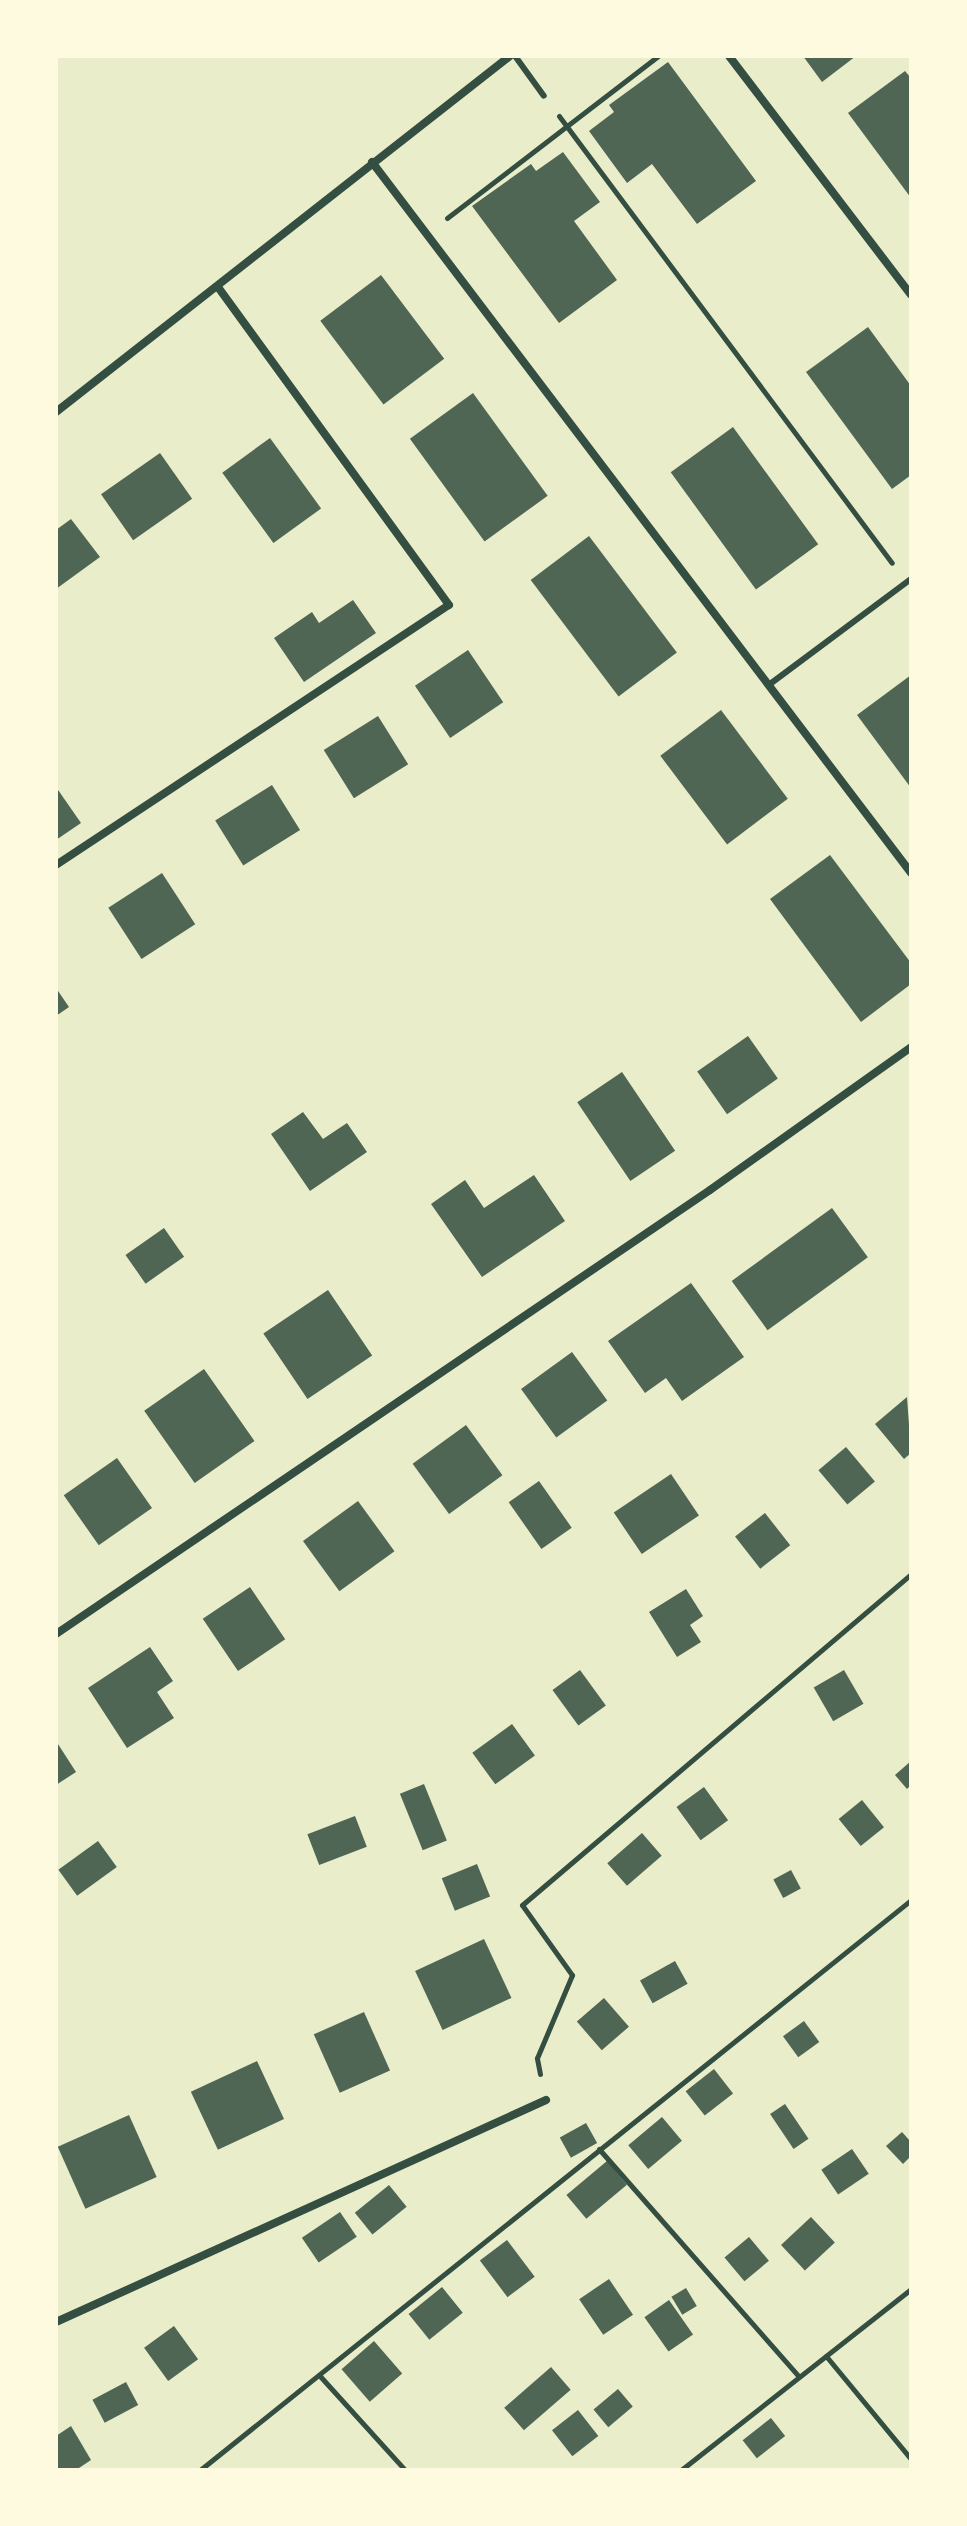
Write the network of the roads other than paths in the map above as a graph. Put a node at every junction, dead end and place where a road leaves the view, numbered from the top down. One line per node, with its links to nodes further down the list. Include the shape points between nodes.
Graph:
1 (512, 56): 3 (lane); 4 (street)
2 (729, 56): 6 (street)
3 (544, 96)
4 (372, 162): 5 (street); 9 (street)
5 (219, 288): 7 (street); 10 (street, via 449,605)
6 (911, 295)
7 (56, 412)
8 (909, 581): 9 (lane)
9 (770, 684): 11 (street)
10 (56, 865)
11 (911, 873)
12 (911, 1047): 13 (street, via 697,1199)
13 (56, 1634)
14 (546, 2100): 15 (street)
15 (56, 2322)

